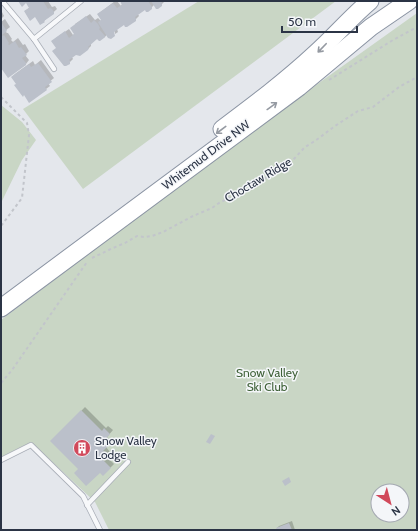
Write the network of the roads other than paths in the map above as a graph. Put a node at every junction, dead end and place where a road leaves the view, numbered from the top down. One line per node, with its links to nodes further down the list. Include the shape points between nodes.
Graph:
1 (2, 1): 7 (lane)
2 (81, 1): 7 (lane)
3 (370, 1): 9 (highway, Whitemud Drive NW, one-way to 9, via 317,53 275,89)
4 (403, 1): 6 (highway)
5 (409, 1): 6 (highway, Whitemud Drive NW)
6 (371, 27): 9 (highway, Whitemud Drive NW, one-way to 6, via 299,87)
7 (34, 39): 8 (lane)
8 (54, 69)
9 (2, 303)
10 (1, 460): 12 (lane, via 31,445 83,496)
11 (128, 462): 12 (lane)
12 (87, 505): 13 (lane)
13 (100, 530)

